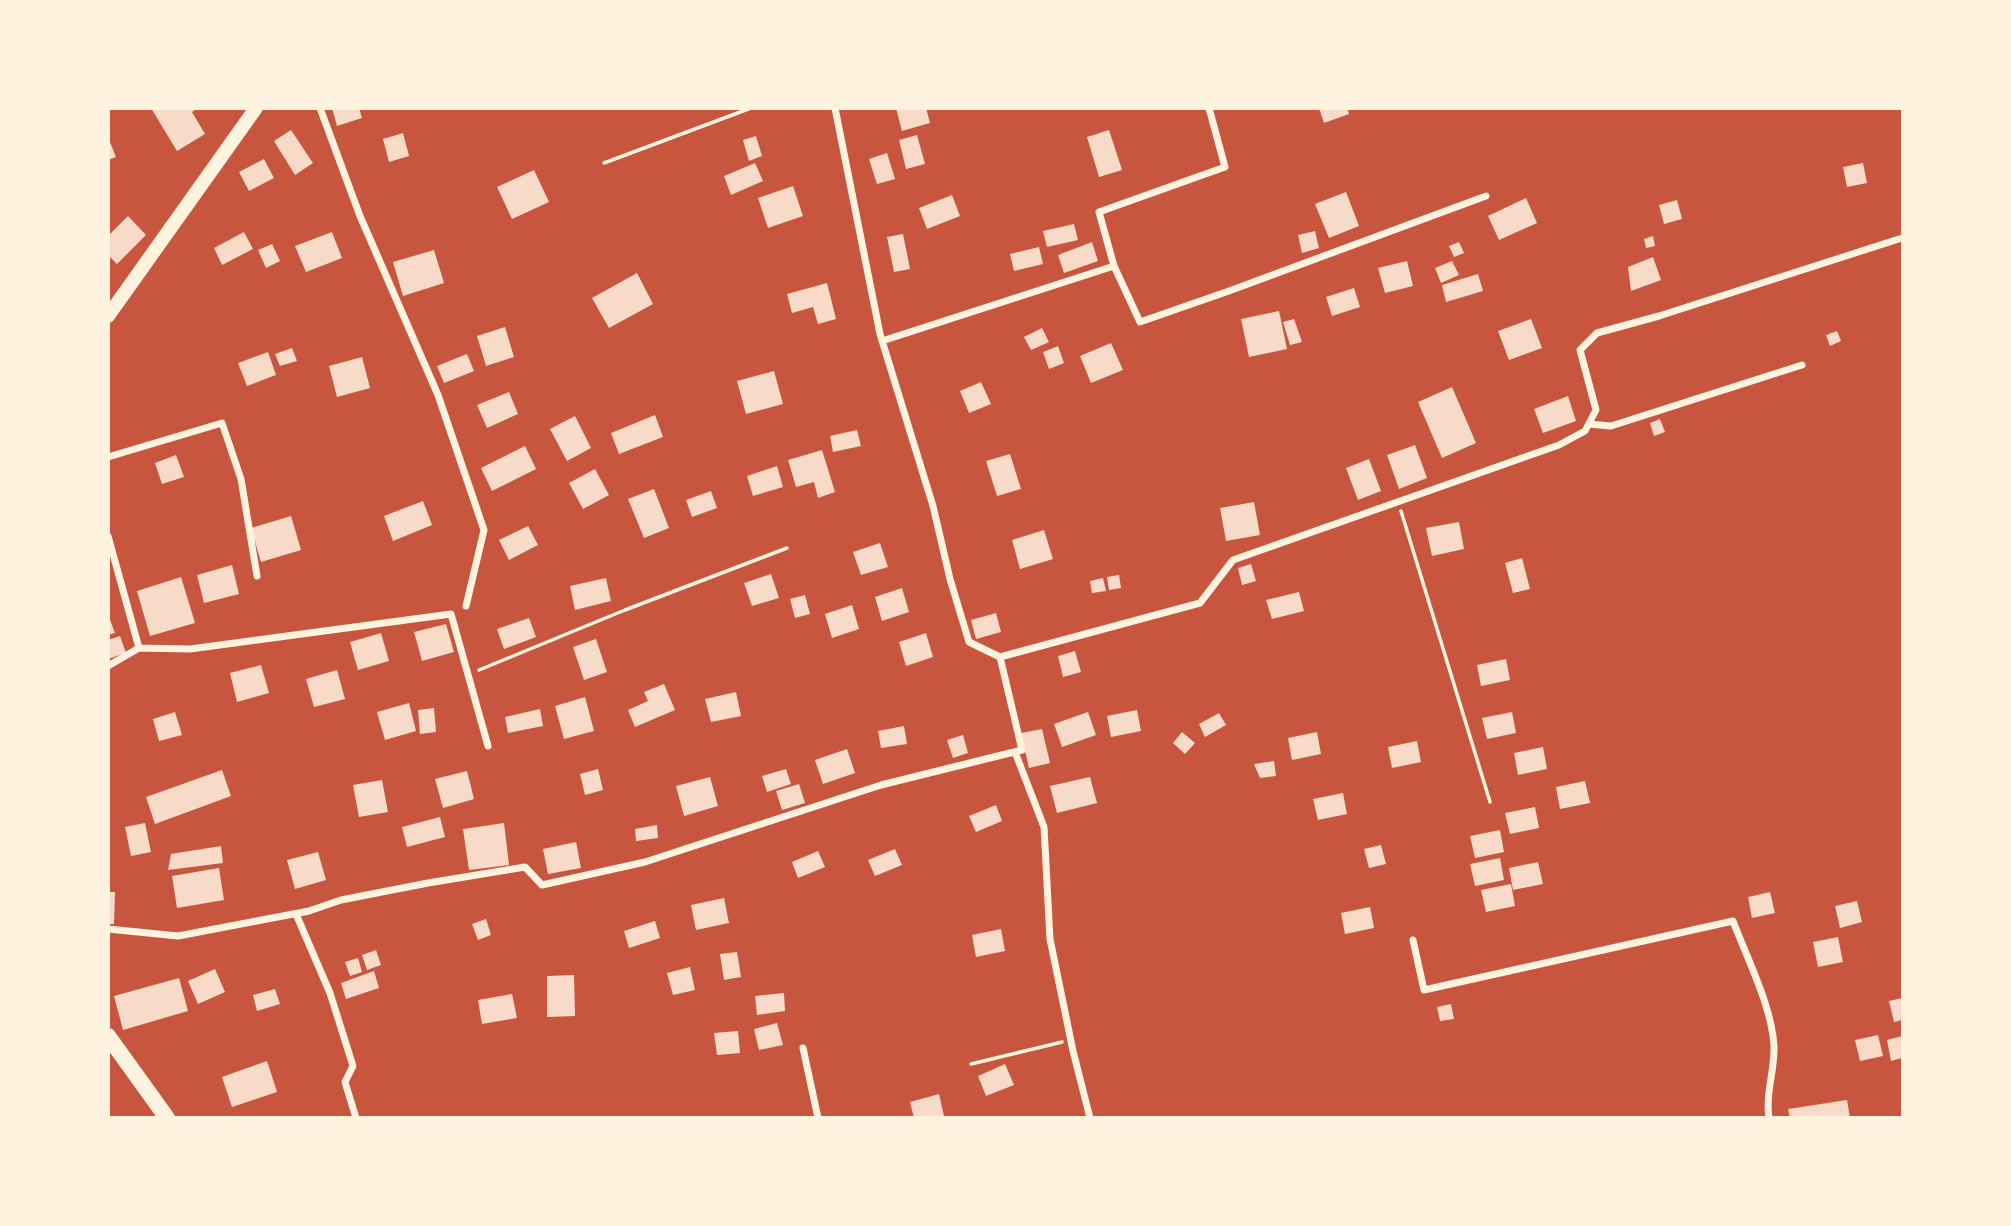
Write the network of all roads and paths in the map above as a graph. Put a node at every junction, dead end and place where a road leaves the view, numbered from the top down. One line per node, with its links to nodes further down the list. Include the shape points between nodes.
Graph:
1 (256, 108): 10 (main road)
2 (320, 108): 19 (street, via 360,216 438,395 484,530)
3 (751, 108): 6 (path)
4 (835, 108): 11 (street)
5 (1209, 108): 9 (street, via 1225,167 1099,212)
6 (604, 163)
7 (1486, 196): 9 (street, via 1140,321)
8 (1902, 238): 13 (street, via 1597,333 1580,350 1596,410)
9 (1114, 266): 11 (street)
10 (108, 316)
11 (882, 341): 21 (street, via 969,642)
12 (1802, 365): 13 (street, via 1611,426)
13 (1589, 425): 15 (street, via 1559,445)
14 (108, 457): 18 (street, via 222,423 241,479)
15 (1398, 502): 21 (street, via 1233,561 1200,603); 26 (path)
16 (108, 536): 20 (street)
17 (787, 548): 23 (path)
18 (257, 576)
19 (466, 606)
20 (139, 648): 22 (street); 23 (street, via 190,649 451,614)
21 (1000, 657): 25 (street, via 1022,750)
22 (108, 666)
23 (468, 675): 24 (street)
24 (488, 746)
25 (1016, 751): 27 (street, via 881,785 645,862 542,885 525,867 341,900); 31 (street, via 1044,827 1050,939)
26 (1490, 802)
27 (296, 914): 28 (street, via 178,936); 35 (street, via 330,993 353,1066 345,1082)
28 (108, 929)
29 (1413, 940): 38 (street, via 1424,990 1733,921 1766,1008 1774,1046)
30 (108, 1036): 34 (main road)
31 (1070, 1040): 33 (path); 37 (street)
32 (803, 1048): 36 (street)
33 (971, 1064)
34 (167, 1118)
35 (356, 1118)
36 (818, 1118)
37 (1090, 1118)
38 (1769, 1118)

